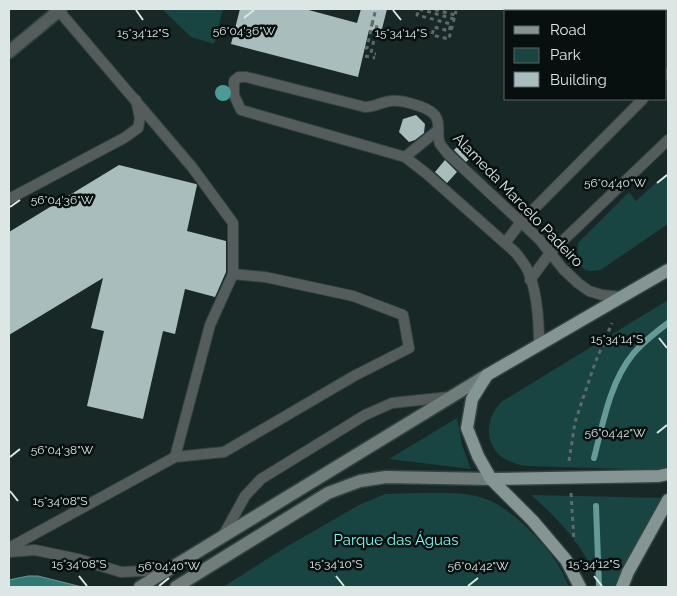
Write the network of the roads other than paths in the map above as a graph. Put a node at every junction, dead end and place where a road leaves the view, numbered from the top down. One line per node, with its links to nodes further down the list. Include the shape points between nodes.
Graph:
1 (60, 10): 2 (street); 3 (lane)
2 (9, 52)
3 (136, 99): 8 (lane, via 140,118 138,128); 13 (lane, via 233,223)
4 (642, 100): 9 (lane)
5 (438, 130): 7 (lane); 7 (lane, Alameda Marcelo Padeiro, via 436,117 423,106 394,100 364,107 246,77 234,81 234,95 241,110); 9 (lane, Alameda Marcelo Padeiro, via 440,144 447,153)
6 (668, 140): 11 (lane)
7 (406, 157): 10 (lane, Alameda Marcelo Padeiro)
8 (9, 199)
9 (521, 222): 10 (lane); 11 (lane, Alameda Marcelo Padeiro)
10 (505, 243): 15 (lane, Alameda Marcelo Padeiro, via 524,262)
11 (550, 253): 15 (lane); 17 (lane, Alameda Marcelo Padeiro, via 589,291)
12 (668, 270): 16 (main road)
13 (233, 274): 21 (lane, via 210,325); 21 (lane, via 265,277 353,296 403,314 409,348 354,376 224,452)
14 (668, 276): 16 (main road)
15 (530, 280): 18 (lane, Alameda Marcelo Padeiro, via 539,316)
16 (652, 281): 17 (main road)
17 (622, 297): 18 (main road)
18 (539, 345): 19 (main road)
19 (487, 375): 20 (street); 23 (main road, via 472,399 468,428)
20 (450, 397): 25 (street); 25 (lane, via 392,403 365,415 262,479 245,496)
21 (175, 457): 26 (lane)
22 (668, 474): 23 (main road)
23 (491, 479): 29 (street, via 386,476 348,484 328,492); 30 (main road, via 566,560)
24 (668, 500): 31 (main road)
25 (223, 536): 27 (street)
26 (9, 550): 27 (lane, via 35,550 121,572)
27 (168, 570): 28 (street)
28 (140, 587)
29 (176, 587)
30 (580, 587)
31 (622, 587)

